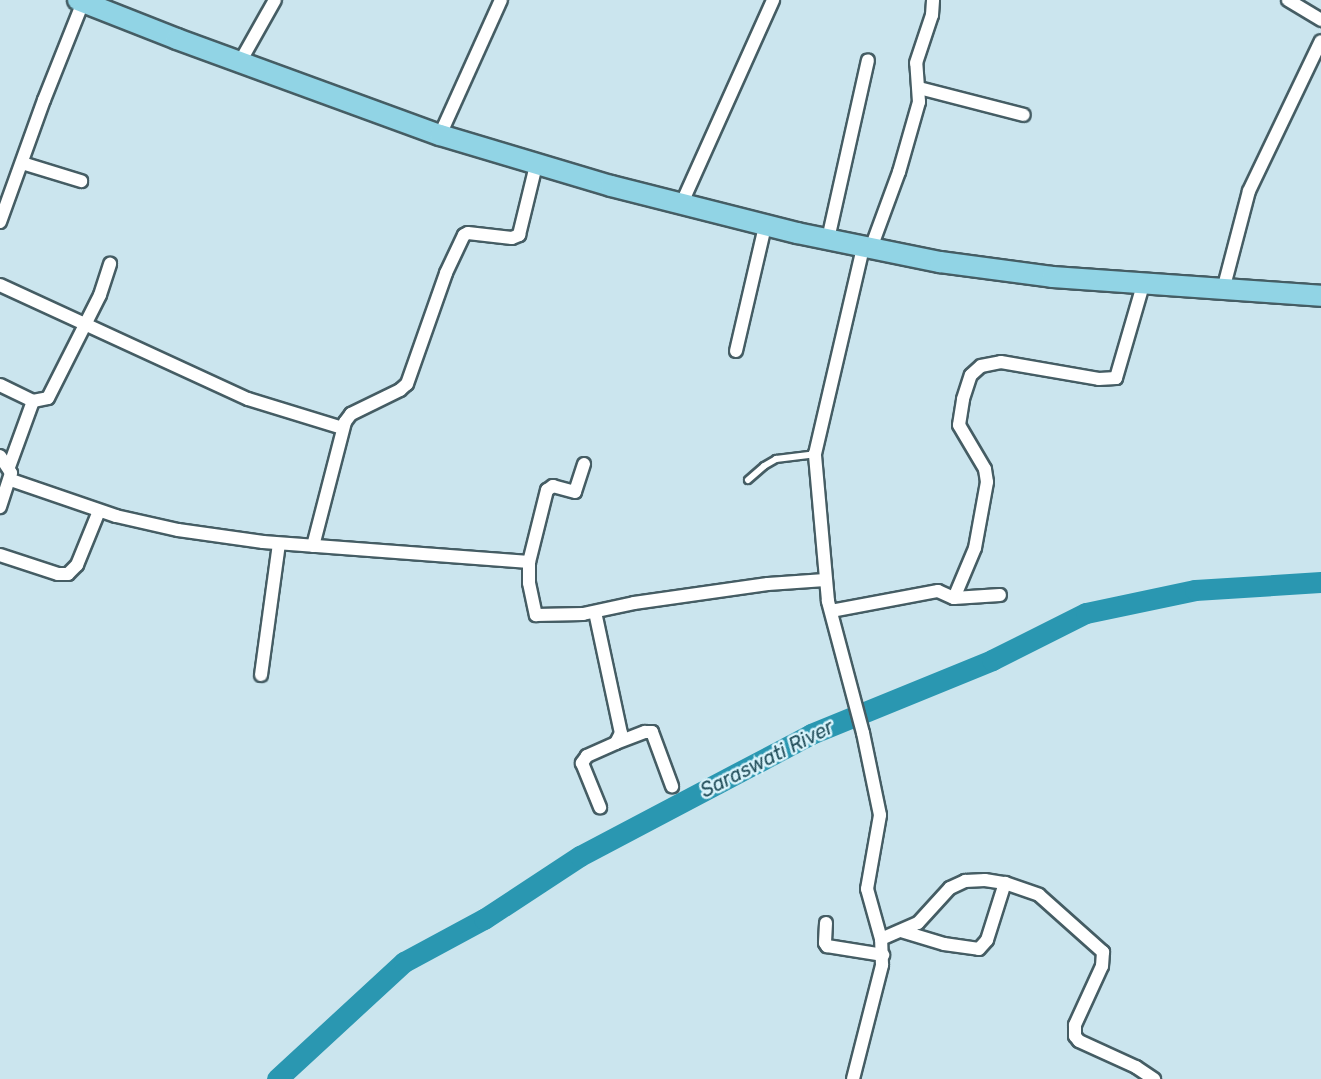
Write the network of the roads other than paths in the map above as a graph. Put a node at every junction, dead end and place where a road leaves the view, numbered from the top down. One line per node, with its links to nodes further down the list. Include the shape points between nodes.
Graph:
1 (275, 0): 10 (street)
2 (501, 0): 13 (street)
3 (773, 0): 17 (street)
4 (933, 0): 11 (street, via 916,63)
5 (1288, 0): 7 (street)
6 (81, 1): 10 (main road); 14 (street)
7 (1321, 20)
8 (1321, 41): 25 (street, via 1249,191)
9 (868, 60): 20 (street)
10 (240, 62): 13 (main road)
11 (919, 88): 12 (street); 21 (street, via 919,102 902,161)
12 (1024, 115)
13 (440, 135): 15 (main road)
14 (22, 164): 16 (street); 18 (street)
15 (536, 165): 17 (main road); 31 (street, via 519,235 513,238 468,233 461,239 407,384 351,414)
16 (81, 181)
17 (681, 205): 19 (main road)
18 (0, 222)
19 (765, 226): 20 (main road); 28 (street)
20 (828, 239): 21 (main road)
21 (867, 247): 24 (main road, via 996,271); 32 (street)
22 (110, 264): 27 (street)
23 (0, 285): 27 (street)
24 (1143, 285): 25 (main road); 46 (street, via 1116,378 1099,379 1001,362 981,366 971,375 959,425 985,470 987,482 975,548)
25 (1223, 290): 26 (main road)
26 (1321, 297)
27 (85, 326): 30 (street, via 48,398); 31 (street, via 248,399)
28 (736, 351)
29 (0, 385): 30 (street)
30 (33, 400): 35 (street)
31 (342, 428): 41 (street)
32 (815, 454): 37 (lane, via 776,459); 44 (street)
33 (0, 456): 35 (street)
34 (584, 464): 43 (street, via 575,492 553,486 547,490)
35 (9, 466): 36 (street)
36 (11, 480): 38 (street); 39 (street)
37 (748, 480)
38 (0, 507)
39 (99, 511): 40 (street, via 178,530); 42 (street, via 77,565 68,574)
40 (279, 544): 41 (street); 49 (street)
41 (313, 546): 43 (street)
42 (0, 555)
43 (529, 562): 48 (street, via 536,615)
44 (825, 580): 47 (street); 48 (street, via 768,584)
45 (1000, 595): 46 (street)
46 (954, 598): 47 (street, via 938,591)
47 (831, 611): 56 (street, via 864,733 880,815 867,889)
48 (595, 612): 50 (street, via 620,723)
49 (261, 675)
50 (616, 743): 51 (street, via 652,732); 52 (street, via 587,756 582,763)
51 (672, 786)
52 (600, 807)
53 (1005, 883): 55 (street, via 973,879 959,883 924,918); 55 (street, via 987,940 979,949); 59 (street, via 1039,895 1099,946 1104,958 1075,1025 1075,1036)
54 (826, 923): 57 (street, via 827,946)
55 (901, 931): 56 (street)
56 (881, 939): 57 (street)
57 (883, 955): 58 (street)
58 (853, 1079)
59 (1154, 1079)

